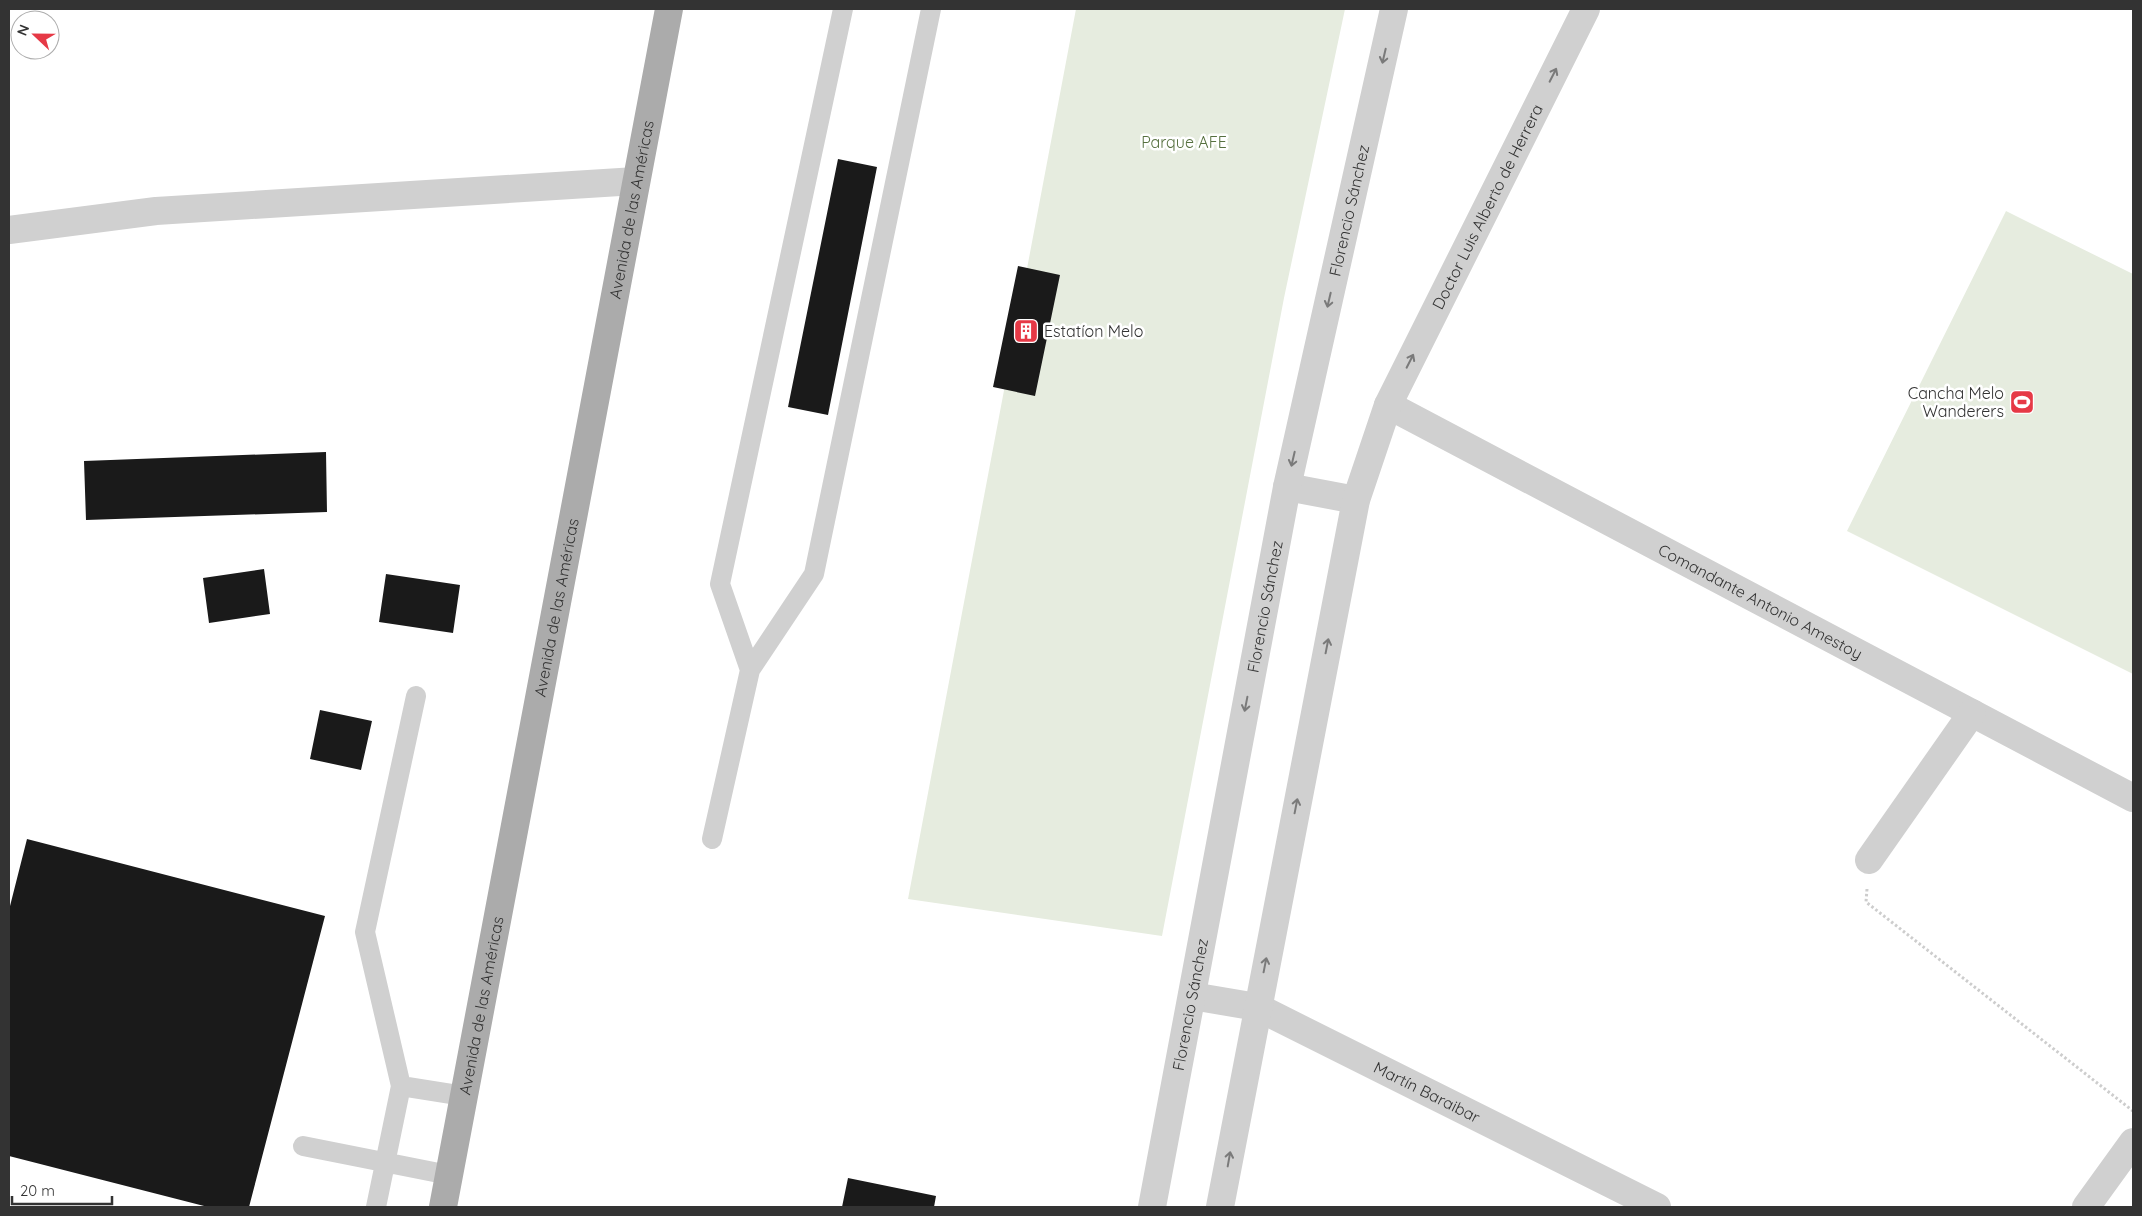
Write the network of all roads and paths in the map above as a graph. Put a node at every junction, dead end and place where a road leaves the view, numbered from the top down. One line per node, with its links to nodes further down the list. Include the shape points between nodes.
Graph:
1 (669, 9): 6 (main road, Avenida de las Américas)
2 (843, 9): 11 (lane, via 720,584)
3 (931, 9): 11 (lane, via 814,574)
4 (1394, 9): 9 (street, Florencio Sánchez, one-way to 9)
5 (1586, 9): 8 (street, Doctor Luis Alberto de Herrera, one-way to 5)
6 (636, 180): 7 (street, via 156,211); 20 (main road, Avenida de las Américas)
7 (9, 230)
8 (1388, 405): 10 (street); 13 (street, Comandante Antonio Amestoy)
9 (1287, 487): 10 (street); 17 (street, Florencio Sánchez, one-way to 17)
10 (1356, 500): 18 (street, one-way to 10)
11 (750, 670): 15 (lane)
12 (416, 696): 19 (lane, via 365,932)
13 (1972, 713): 14 (street, Comandante Antonio Amestoy); 16 (street)
14 (2133, 798)
15 (712, 839)
16 (1869, 860): 21 (path, via 1866,902)
17 (1192, 996): 18 (street, Martín Baraibar); 28 (street, Florencio Sánchez)
18 (1257, 1007): 29 (street, one-way to 18); 30 (street, Martín Baraibar)
19 (401, 1086): 20 (lane); 24 (lane)
20 (464, 1096): 25 (main road, Avenida de las Américas)
21 (2133, 1111)
22 (2133, 1142): 31 (street)
23 (303, 1146): 24 (lane)
24 (385, 1161): 25 (lane); 26 (lane)
25 (449, 1175): 27 (main road, Avenida de las Américas)
26 (376, 1207)
27 (443, 1207)
28 (1152, 1207)
29 (1220, 1207)
30 (1657, 1207)
31 (2086, 1207)

